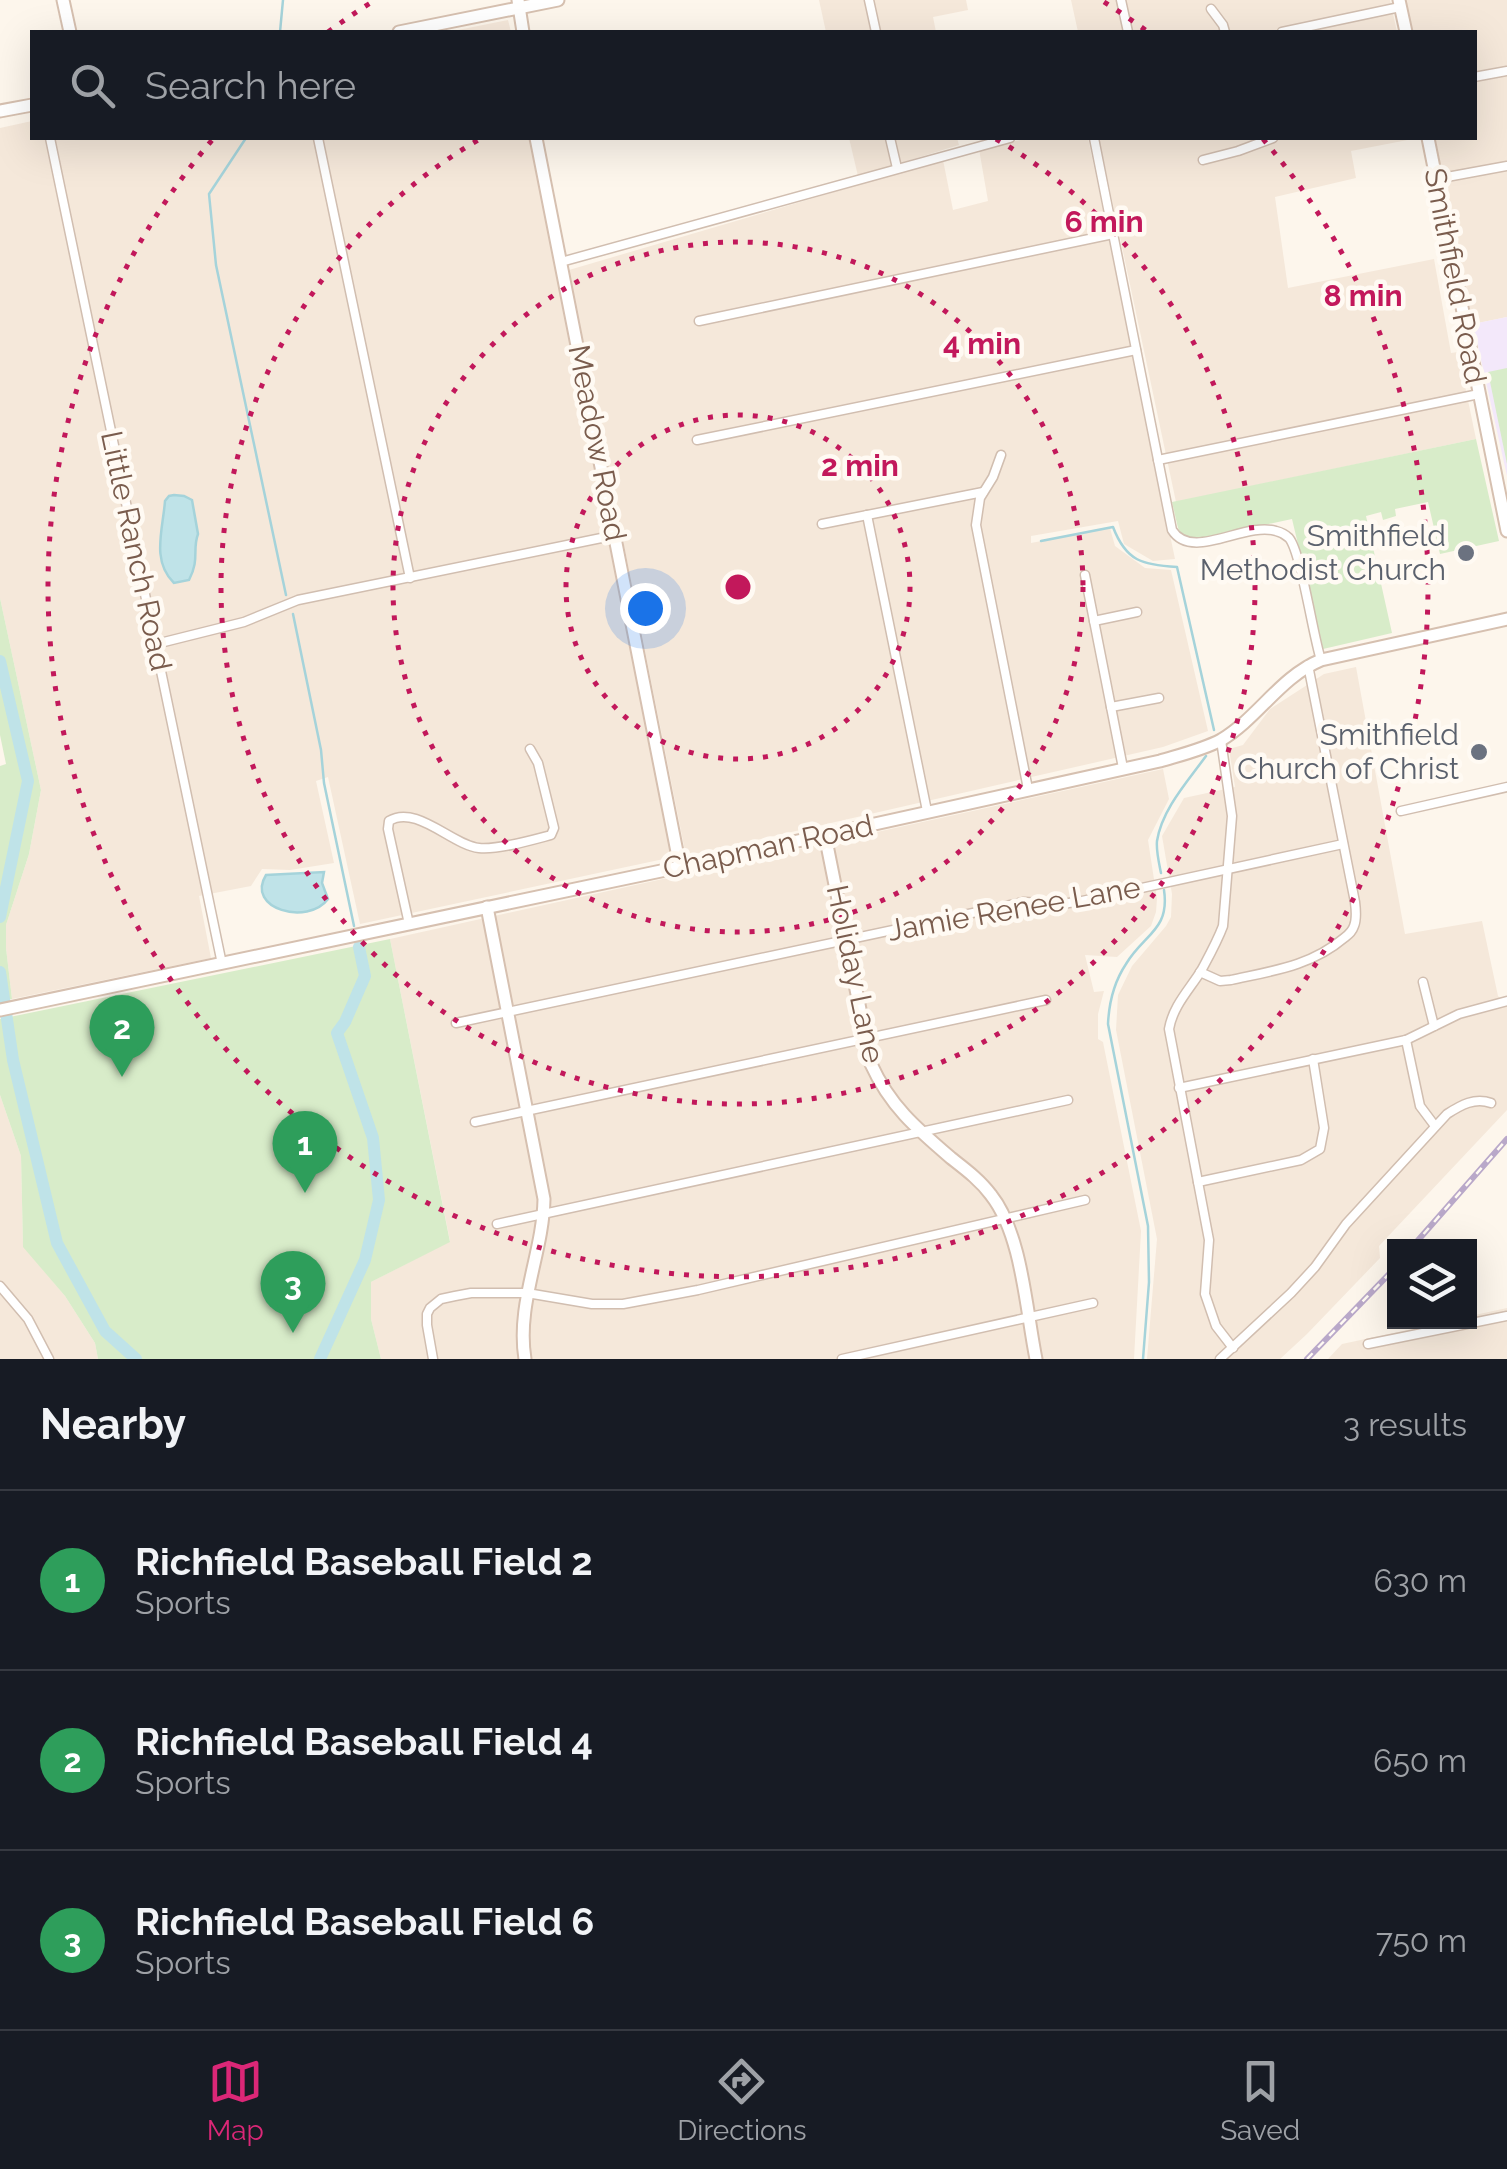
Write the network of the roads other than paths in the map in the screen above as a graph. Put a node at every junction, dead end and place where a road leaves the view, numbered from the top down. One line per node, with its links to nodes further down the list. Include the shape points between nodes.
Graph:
1 (64, 0): 8 (street)
2 (558, 0): 5 (street)
3 (869, 0): 11 (street)
4 (1121, 0): 12 (street)
5 (518, 4): 9 (street); 10 (street)
6 (1400, 4): 14 (street); 15 (street)
7 (1211, 8): 13 (street)
8 (70, 30)
9 (407, 30)
10 (524, 30)
11 (876, 30)
12 (1128, 30)
13 (1225, 30)
14 (1290, 30)
15 (1406, 30)
16 (1507, 70): 17 (street)
17 (1477, 76)
18 (30, 105): 19 (street)
19 (0, 111)
20 (50, 140): 50 (street, Little Ranch Road)
21 (318, 140): 46 (street)
22 (536, 140): 33 (street, Meadow Road)
23 (891, 140): 30 (street)
24 (1003, 140): 30 (street)
25 (1094, 140): 32 (street)
26 (1268, 140): 28 (street)
27 (1428, 140): 31 (street, Smithfield Road)
28 (1204, 160)
29 (1507, 166): 31 (street)
30 (898, 168): 33 (street)
31 (1436, 179): 36 (street, Smithfield Road)
32 (1114, 234): 34 (street); 35 (street)
33 (561, 262): 44 (street, Meadow Road)
34 (699, 321)
35 (1136, 350): 37 (street); 39 (street)
36 (1479, 394): 39 (street); 43 (street, Smithfield Road)
37 (697, 440)
38 (1001, 454): 40 (street)
39 (1158, 460): 51 (street, via 1172,530 1182,541 1268,529 1292,542)
40 (983, 492): 41 (street); 58 (street, via 976,525)
41 (868, 515): 42 (street); 60 (street)
42 (822, 524)
43 (1507, 532)
44 (616, 535): 46 (street); 63 (street, Meadow Road)
45 (1085, 574): 49 (street)
46 (410, 578): 50 (street, via 298,600 244,622)
47 (1137, 612): 49 (street)
48 (1507, 620): 51 (street, Chapman Road)
49 (1094, 621): 53 (street)
50 (156, 644): 68 (street, Little Ranch Road)
51 (1314, 663): 54 (street, Chapman Road); 62 (street)
52 (1158, 698): 53 (street)
53 (1111, 708): 56 (street)
54 (1221, 739): 56 (street, Chapman Road); 64 (street, via 1232,816)
55 (530, 749): 66 (street, via 554,828 550,835 478,848 434,825 403,816 389,821)
56 (1123, 768): 58 (street, Chapman Road)
57 (1507, 787): 59 (street)
58 (1028, 789): 60 (street, Chapman Road)
59 (1400, 811)
60 (927, 812): 61 (street, Chapman Road)
61 (825, 835): 63 (street, Chapman Road); 67 (street, Holiday Lane)
62 (1344, 844): 64 (street, Jamie Renee Lane); 69 (street, via 1357,912 1350,933 1300,965 1220,981)
63 (680, 867): 65 (street, Chapman Road)
64 (1228, 868): 67 (street, Jamie Renee Lane, via 1082,901 1024,902); 69 (street, via 1223,926)
65 (488, 908): 66 (street, Chapman Road); 74 (street)
66 (409, 924): 68 (street, Chapman Road)
67 (846, 939): 74 (street, Jamie Renee Lane); 77 (street, Holiday Lane)
68 (222, 964): 73 (street, Chapman Road)
69 (1200, 972): 80 (street, via 1171,1016)
70 (1423, 982): 76 (street)
71 (1046, 1000): 77 (street)
72 (1507, 1001): 76 (street)
73 (0, 1010)
74 (508, 1012): 75 (street, Jamie Renee Lane); 83 (street)
75 (456, 1023)
76 (1434, 1026): 78 (street)
77 (865, 1040): 83 (street); 86 (street, Holiday Lane, via 881,1088)
78 (1406, 1040): 79 (street); 85 (street, via 1420,1106)
79 (1313, 1059): 80 (street); 87 (street, via 1324,1128 1320,1149 1301,1160)
80 (1179, 1088): 87 (street)
81 (1068, 1100): 86 (street)
82 (1491, 1102): 85 (street, via 1460,1105)
83 (528, 1111): 84 (street); 89 (street)
84 (475, 1122)
85 (1435, 1126): 98 (street, via 1315,1267)
86 (921, 1133): 89 (street); 90 (street, Holiday Lane, via 982,1184)
87 (1198, 1182): 98 (street, via 1209,1240 1206,1294 1216,1326)
88 (1085, 1200): 90 (street)
89 (544, 1216): 91 (street); 93 (street)
90 (1006, 1219): 93 (street, via 623,1304); 96 (street, Holiday Lane)
91 (497, 1224)
92 (0, 1286): 99 (street)
93 (528, 1292): 100 (street, via 442,1299 426,1318); 101 (street)
94 (1093, 1303): 96 (street)
95 (1507, 1316): 97 (street)
96 (1028, 1319): 102 (street); 103 (street, Holiday Lane)
97 (1368, 1344)
98 (1233, 1348): 104 (street)
99 (49, 1359)
100 (433, 1359)
101 (525, 1359)
102 (842, 1359)
103 (1036, 1359)
104 (1220, 1359)

